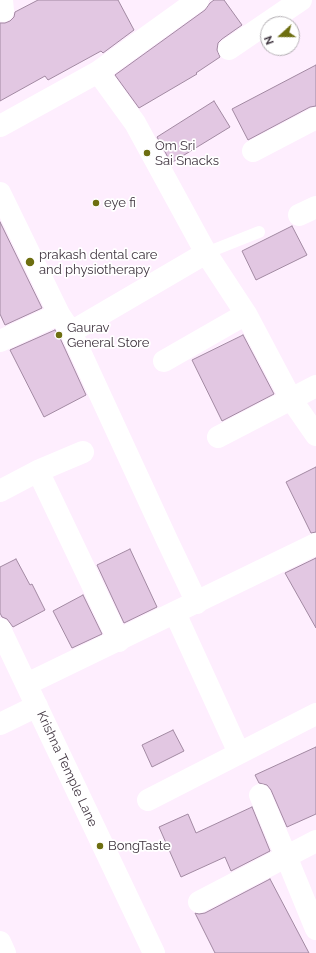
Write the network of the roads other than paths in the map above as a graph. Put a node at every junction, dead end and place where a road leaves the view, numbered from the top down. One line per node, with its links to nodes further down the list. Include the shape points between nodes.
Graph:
1 (198, 0): 4 (street)
2 (301, 0): 3 (street)
3 (229, 49)
4 (98, 72): 6 (street); 10 (street, via 135,123)
5 (316, 118): 7 (street)
6 (0, 126)
7 (253, 151)
8 (0, 193): 11 (street)
9 (259, 232): 10 (lane)
10 (206, 253): 12 (street); 13 (street)
11 (59, 314): 13 (street); 14 (street)
12 (246, 314): 15 (street); 17 (street)
13 (71, 332): 24 (street)
14 (0, 340)
15 (164, 361)
16 (316, 386): 17 (street)
17 (291, 399): 18 (street); 19 (street)
18 (316, 435)
19 (218, 437)
20 (82, 452): 21 (street)
21 (38, 471): 22 (street); 27 (street)
22 (0, 491)
23 (316, 544): 24 (street)
24 (197, 603): 25 (street)
25 (174, 613): 27 (street); 32 (street)
26 (0, 629): 28 (street, Krishna Temple Lane)
27 (119, 641): 28 (street)
28 (27, 684): 29 (street, Krishna Temple Lane)
29 (37, 706): 31 (street); 41 (street, Krishna Temple Lane)
30 (316, 714): 32 (street)
31 (0, 724)
32 (239, 753): 34 (street)
33 (260, 795): 36 (street)
34 (148, 800)
35 (316, 841): 36 (street)
36 (286, 856): 37 (street); 38 (street)
37 (199, 902)
38 (316, 929)
39 (0, 942): 40 (street)
40 (5, 953)
41 (154, 953)

